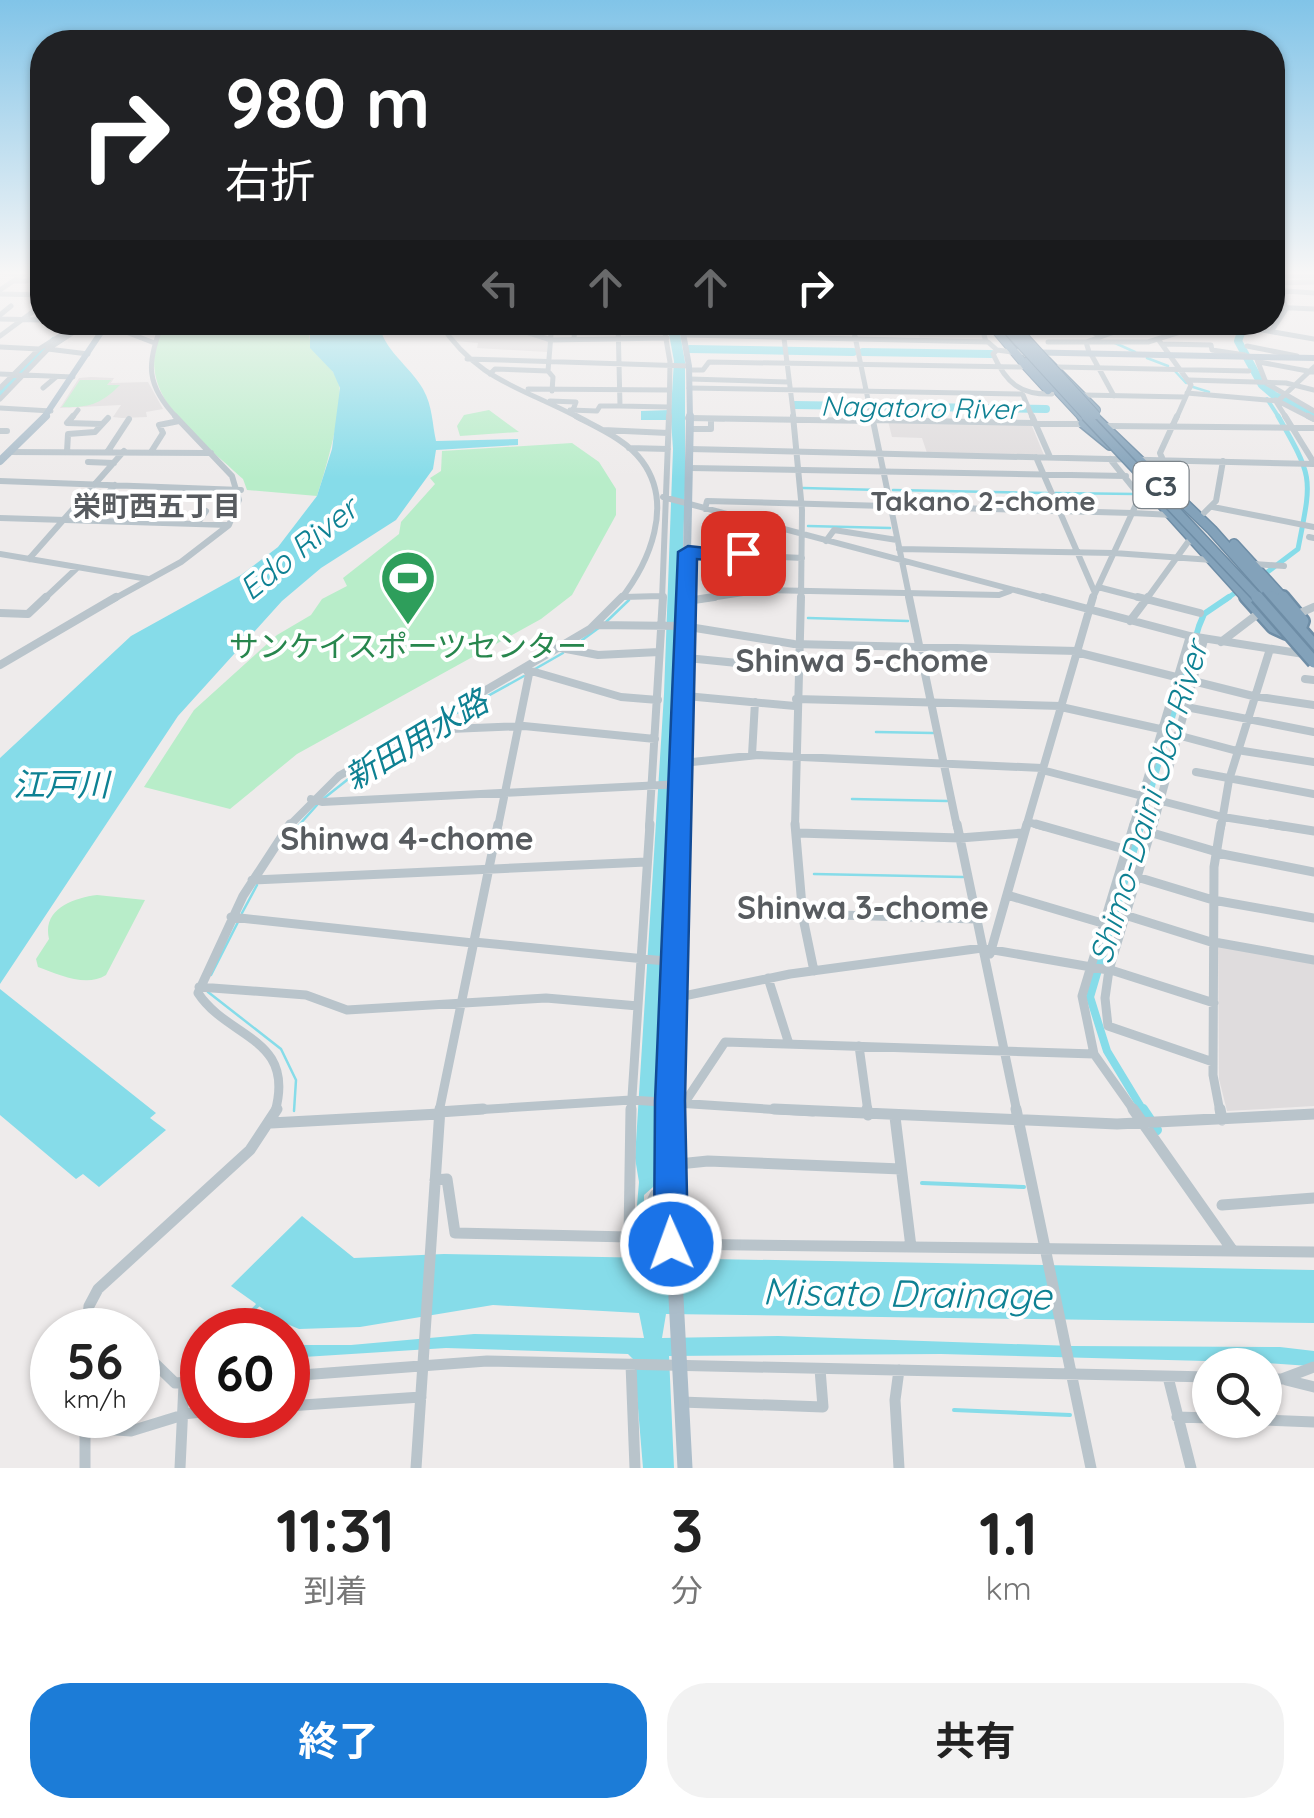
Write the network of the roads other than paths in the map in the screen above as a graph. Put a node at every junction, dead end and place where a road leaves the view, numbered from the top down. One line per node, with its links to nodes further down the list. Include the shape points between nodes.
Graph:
1 (51, 342): 26 (street)
2 (60, 342): 27 (street)
3 (96, 342): 31 (main road)
4 (152, 342): 90 (street, via 151,381)
5 (453, 342): 35 (street)
6 (551, 342): 37 (street)
7 (618, 342): 38 (street)
8 (669, 342): 41 (street)
9 (685, 342): 51 (main road)
10 (784, 342): 39 (street)
11 (855, 342): 40 (street)
12 (954, 342): 13 (street)
13 (986, 342): 28 (street)
14 (1003, 342): 29 (highway)
15 (1014, 342): 85 (highway, bridge)
16 (1018, 342): 134 (highway, C3, bridge)
17 (1026, 342): 36 (highway)
18 (1048, 342): 23 (street)
19 (1087, 342): 23 (street)
20 (1112, 342): 24 (street)
21 (1161, 342): 24 (street); 32 (street); 33 (street)
22 (1247, 342): 33 (street)
23 (1084, 343): 24 (street); 30 (street)
24 (1116, 343)
25 (0, 348): 26 (street)
26 (38, 349): 52 (street)
27 (48, 350): 31 (street); 53 (street)
28 (997, 350): 29 (street); 42 (street)
29 (1012, 352): 36 (highway); 36 (main road)
30 (1090, 353): 32 (main road); 36 (main road); 44 (street)
31 (88, 354): 55 (main road)
32 (1172, 354): 33 (main road); 45 (street)
33 (1251, 355): 34 (main road); 34 (main road); 46 (street); 48 (street); 57 (street)
34 (1314, 357)
35 (467, 359): 37 (street); 50 (street)
36 (1034, 360): 42 (street); 43 (highway); 60 (highway); 60 (highway)
37 (549, 361): 38 (street); 47 (street)
38 (619, 364): 41 (street); 68 (street)
39 (786, 364): 40 (street); 51 (street, via 710,362); 59 (street)
40 (860, 364): 42 (street); 69 (street)
41 (672, 365): 51 (street); 66 (street)
42 (998, 367): 70 (street)
43 (1058, 367): 44 (street); 71 (highway)
44 (1098, 368): 45 (street); 72 (street)
45 (1182, 370): 48 (street); 63 (street)
46 (1312, 370): 58 (street)
47 (548, 371): 50 (street); 65 (street)
48 (1250, 371): 56 (street)
49 (0, 374): 52 (street)
50 (490, 374): 64 (street)
51 (689, 374): 59 (street); 94 (main road)
52 (13, 375): 53 (street); 61 (street)
53 (24, 375): 54 (street); 73 (street)
54 (56, 377): 55 (street); 62 (street)
55 (72, 377): 81 (main road)
56 (1255, 383): 57 (street); 63 (street)
57 (1266, 383): 58 (street); 74 (street)
58 (1296, 385): 67 (street); 74 (street)
59 (788, 387): 69 (street); 88 (street)
60 (1055, 387): 70 (street); 85 (highway); 104 (highway); 105 (highway)
61 (0, 388)
62 (43, 388)
63 (1188, 388): 72 (street); 74 (street); 96 (street)
64 (524, 390): 65 (street); 75 (street)
65 (552, 390): 68 (street); 75 (street)
66 (669, 390): 68 (street); 83 (street)
67 (1314, 390)
68 (620, 391): 76 (street)
69 (866, 392): 70 (street); 89 (street)
70 (1022, 394): 92 (street)
71 (1084, 395): 72 (street); 95 (highway)
72 (1114, 396)
73 (0, 399)
74 (1277, 400): 80 (street); 86 (street); 97 (street)
75 (548, 401): 82 (street)
76 (620, 406): 82 (street); 83 (street)
77 (0, 408): 81 (street)
78 (78, 410): 93 (street, via 66,423)
79 (920, 410): 91 (street)
80 (1314, 410)
81 (50, 411): 111 (main road)
82 (570, 411): 99 (street)
83 (668, 413): 102 (street)
84 (108, 418): 93 (street)
85 (1084, 419): 92 (street); 105 (highway); 206 (highway, C3, bridge, via 1214,545)
86 (1314, 419)
87 (129, 420): 101 (street)
88 (792, 420): 89 (street); 94 (street, via 711,418 711,430); 114 (street)
89 (872, 420): 91 (street); 118 (street)
90 (178, 421): 117 (street, via 159,424 163,434); 119 (street)
91 (923, 421): 92 (street)
92 (1035, 423): 121 (street)
93 (102, 424): 100 (street)
94 (688, 424): 110 (main road)
95 (1109, 426): 96 (street); 104 (highway)
96 (1172, 426): 97 (street); 126 (street)
97 (1291, 428): 98 (street); 106 (street)
98 (1314, 428)
99 (602, 430): 102 (street); 108 (street)
100 (95, 432): 101 (street); 115 (street, via 68,434)
101 (120, 432): 113 (street)
102 (668, 434): 109 (street)
103 (90, 441): 112 (street)
104 (1125, 444): 125 (highway)
105 (1110, 445): 123 (highway)
106 (1302, 445): 107 (street); 130 (street)
107 (1314, 445)
108 (629, 448): 109 (street); 144 (street)
109 (668, 449): 144 (street)
110 (690, 449): 114 (street); 131 (main road)
111 (6, 451): 115 (street); 124 (main road)
112 (90, 451): 113 (street); 115 (street)
113 (108, 451): 116 (street)
114 (795, 451): 118 (street); 132 (street)
115 (67, 452)
116 (124, 452): 117 (street); 129 (street)
117 (151, 452): 119 (street)
118 (879, 453): 120 (street); 133 (street)
119 (211, 454): 140 (street)
120 (1036, 457): 121 (street); 135 (street)
121 (1050, 457): 122 (street)
122 (1110, 458): 123 (street); 136 (street)
123 (1124, 459): 125 (street); 134 (highway)
124 (0, 460)
125 (1141, 460): 126 (street); 134 (highway)
126 (1163, 460): 127 (street)
127 (1222, 461): 130 (street); 149 (street)
128 (88, 462): 129 (street)
129 (114, 464): 138 (street)
130 (1314, 464)
131 (690, 468): 132 (street); 145 (main road)
132 (797, 470): 133 (street); 146 (street)
133 (883, 472): 135 (street); 148 (street)
134 (1149, 474): 142 (highway, via 1146,487); 149 (highway, via 1168,478); 174 (highway); 206 (highway, C3, bridge, via 1246,572)
135 (1044, 475): 136 (street); 151 (street)
136 (1126, 476): 141 (street)
137 (0, 481): 138 (street)
138 (95, 485): 139 (street); 155 (street)
139 (115, 486): 140 (street); 143 (street)
140 (241, 490): 157 (street)
141 (1140, 496): 142 (street); 152 (street)
142 (1155, 496): 153 (highway)
143 (104, 498)
144 (665, 498): 145 (street); 181 (street); 182 (street, via 650,552)
145 (688, 504): 147 (street); 163 (main road)
146 (800, 507): 147 (street, via 706,501); 148 (street); 159 (street)
147 (705, 508): 159 (street)
148 (890, 508): 151 (street); 162 (street)
149 (1208, 510): 158 (street); 174 (highway)
150 (206, 512): 156 (street)
151 (1058, 512): 152 (street); 164 (street)
152 (1132, 513): 153 (street); 165 (street)
153 (1169, 514): 161 (highway)
154 (0, 518): 155 (street)
155 (64, 519): 156 (street); 170 (street)
156 (197, 524): 157 (street)
157 (229, 526): 175 (street)
158 (1312, 527)
159 (802, 535): 160 (street); 167 (street)
160 (826, 541): 162 (street, via 834,530); 171 (street)
161 (1194, 541): 168 (street); 169 (highway)
162 (898, 544): 164 (street); 171 (street)
163 (688, 552): 167 (street); 184 (main road)
164 (1076, 552): 165 (street); 177 (street)
165 (1114, 553): 168 (street); 177 (street)
166 (4, 557): 170 (street)
167 (802, 558): 178 (street)
168 (1176, 558): 169 (street); 183 (street)
169 (1216, 560): 174 (highway)
170 (28, 561): 173 (street)
171 (902, 562): 179 (street); 180 (street)
172 (1284, 566): 174 (street)
173 (76, 569): 175 (street); 187 (street, via 28,614)
174 (1241, 570): 176 (highway, bridge); 176 (highway)
175 (148, 579): 208 (street)
176 (1256, 587): 189 (highway); 190 (highway); 195 (highway); 196 (highway)
177 (1097, 590): 183 (street); 186 (street)
178 (800, 591): 180 (street); 184 (street); 200 (street)
179 (1010, 591): 180 (street); 186 (street)
180 (908, 593): 201 (street)
181 (660, 596): 182 (street); 193 (street)
182 (624, 597): 192 (street)
183 (1146, 599): 188 (street); 191 (street)
184 (687, 601): 194 (main road)
185 (1314, 607): 190 (street)
186 (1087, 610): 191 (street); 204 (street)
187 (0, 613)
188 (1200, 613)
189 (1260, 613): 196 (highway); 199 (street)
190 (1298, 614): 195 (highway)
191 (1130, 621): 197 (street)
192 (595, 625): 193 (street); 202 (street)
193 (662, 625): 194 (street); 205 (street)
194 (685, 626): 200 (street); 207 (main road)
195 (1300, 629): 206 (highway)
196 (1286, 633): 206 (highway)
197 (1190, 636): 198 (street); 211 (street)
198 (1204, 640): 199 (street); 212 (street)
199 (1221, 642): 203 (street)
200 (798, 644): 201 (street); 210 (street)
201 (918, 646): 204 (street); 218 (street)
202 (561, 648): 205 (street, via 598,655); 209 (street)
203 (1270, 649): 206 (street); 214 (street)
204 (1076, 651): 211 (street); 220 (street)
205 (660, 652): 215 (street)
206 (1312, 656)
207 (687, 658): 210 (street); 213 (main road)
208 (0, 665)
209 (526, 669): 215 (street, via 621,697); 223 (street); 224 (street)
210 (798, 669): 217 (street)
211 (1176, 678): 225 (street)
212 (1194, 681): 214 (street); 221 (street)
213 (686, 696): 216 (street); 233 (main road)
214 (1253, 696): 219 (street); 222 (street)
215 (658, 700): 228 (street)
216 (755, 702): 217 (street); 230 (street)
217 (796, 702): 218 (street); 231 (street)
218 (930, 702): 220 (street); 234 (street)
219 (1314, 705)
220 (1061, 706): 225 (street); 235 (street)
221 (1186, 707): 222 (street); 227 (street)
222 (1245, 722): 226 (street); 229 (street)
223 (518, 726): 224 (street); 228 (street); 240 (street)
224 (421, 727): 243 (street)
225 (1160, 729): 241 (street)
226 (1314, 732)
227 (1177, 735): 229 (street); 244 (street)
228 (654, 739): 238 (street)
229 (1237, 750): 232 (street); 237 (street)
230 (752, 755): 231 (street); 233 (street)
231 (793, 756): 234 (street); 249 (street)
232 (1314, 762)
233 (683, 763): 239 (main road)
234 (944, 766): 235 (street); 251 (street)
235 (1042, 769): 241 (street); 246 (street)
236 (1196, 772): 237 (street)
237 (1229, 780): 242 (street); 245 (street)
238 (652, 783): 239 (street); 240 (street); 254 (street)
239 (679, 784): 272 (main road)
240 (504, 793): 243 (street); 255 (street)
241 (1141, 794): 244 (street); 252 (street)
242 (1314, 794)
243 (311, 799): 258 (street)
244 (1159, 799): 245 (street); 248 (street)
245 (1223, 817): 247 (street); 253 (street)
246 (1028, 822): 250 (street); 252 (street)
247 (1314, 831)
248 (1150, 832): 253 (street); 257 (street)
249 (798, 833): 251 (street); 261 (street)
250 (1024, 833): 251 (street); 259 (street)
251 (960, 838): 265 (street)
252 (1124, 848): 266 (street)
253 (1217, 853): 256 (street); 260 (street)
254 (646, 862): 255 (street); 271 (street)
255 (488, 869): 258 (street); 268 (street)
256 (1314, 872)
257 (1137, 877): 260 (street); 262 (street)
258 (252, 880): 263 (street)
259 (1007, 895): 266 (street); 269 (street)
260 (1214, 900): 264 (street); 267 (street)
261 (804, 914): 265 (street); 274 (street)
262 (1128, 916): 267 (street); 275 (street)
263 (232, 917): 268 (street); 277 (street)
264 (1314, 918)
265 (976, 919): 269 (street)
266 (1102, 923): 273 (street)
267 (1214, 942): 270 (street); 280 (street)
268 (473, 943): 271 (street); 279 (street)
269 (987, 949): 273 (street); 274 (street); 284 (street)
270 (1314, 960)
271 (643, 961): 272 (street); 281 (street)
272 (672, 962): 278 (main road)
273 (1088, 966): 275 (street); 285 (street, via 1082,1004)
274 (814, 970): 276 (street)
275 (1109, 970): 280 (street); 286 (street, via 1108,1026)
276 (768, 978): 278 (street); 282 (street)
277 (199, 987): 279 (street, via 306,995 347,1010); 296 (street, via 206,1004 272,1057 280,1096)
278 (674, 998): 288 (main road)
279 (461, 1003): 281 (street, via 554,998); 290 (street)
280 (1214, 1004): 286 (street)
281 (638, 1006): 287 (street)
282 (789, 1044): 283 (street); 289 (street, via 724,1042)
283 (859, 1046): 284 (street); 292 (street)
284 (1004, 1051): 285 (street); 295 (street)
285 (1094, 1054): 297 (street)
286 (1212, 1062): 294 (street)
287 (634, 1100): 288 (street); 290 (street); 304 (street)
288 (667, 1101): 289 (street); 298 (main road)
289 (685, 1102): 292 (street)
290 (439, 1113): 296 (street); 300 (street)
291 (1314, 1114): 294 (street)
292 (868, 1115): 293 (street)
293 (895, 1117): 295 (street); 299 (street)
294 (1222, 1120): 297 (street)
295 (1018, 1121): 297 (street); 309 (street)
296 (272, 1123): 310 (street, via 98,1288)
297 (1141, 1124): 307 (street)
298 (669, 1165): 299 (street); 301 (main road)
299 (901, 1169): 305 (street)
300 (435, 1180): 304 (street, via 447,1179 455,1232); 311 (street)
301 (669, 1192): 304 (street, via 652,1200 649,1229); 306 (main road)
302 (1314, 1198): 303 (street)
303 (1222, 1205)
304 (629, 1237)
305 (912, 1247): 306 (street); 309 (street)
306 (671, 1249): 312 (main road)
307 (1233, 1252): 308 (street); 309 (street)
308 (1314, 1252)
309 (1047, 1255): 318 (street)
310 (90, 1308)
311 (423, 1363): 313 (street); 319 (street); 326 (street)
312 (674, 1363): 313 (street); 316 (street); 327 (main road)
313 (632, 1364): 338 (street)
314 (1314, 1366): 323 (street)
315 (160, 1368): 324 (street)
316 (820, 1369): 317 (street); 327 (street, via 823,1407)
317 (899, 1370): 318 (street); 340 (street)
318 (1071, 1372): 320 (street); 341 (street)
319 (310, 1374)
320 (1168, 1377): 321 (street); 329 (street)
321 (1192, 1378)
322 (1282, 1378): 323 (street)
323 (1288, 1378): 325 (street)
324 (180, 1383)
325 (1314, 1387)
326 (421, 1398): 328 (street); 337 (street)
327 (680, 1402): 339 (main road)
328 (310, 1405)
329 (1177, 1417): 330 (street); 342 (street)
330 (1192, 1417)
331 (1282, 1421): 332 (street)
332 (1314, 1422)
333 (86, 1438): 335 (street)
334 (182, 1438): 336 (street)
335 (86, 1468)
336 (180, 1468)
337 (416, 1468)
338 (635, 1468)
339 (684, 1468)
340 (899, 1468)
341 (1091, 1468)
342 (1191, 1468)

